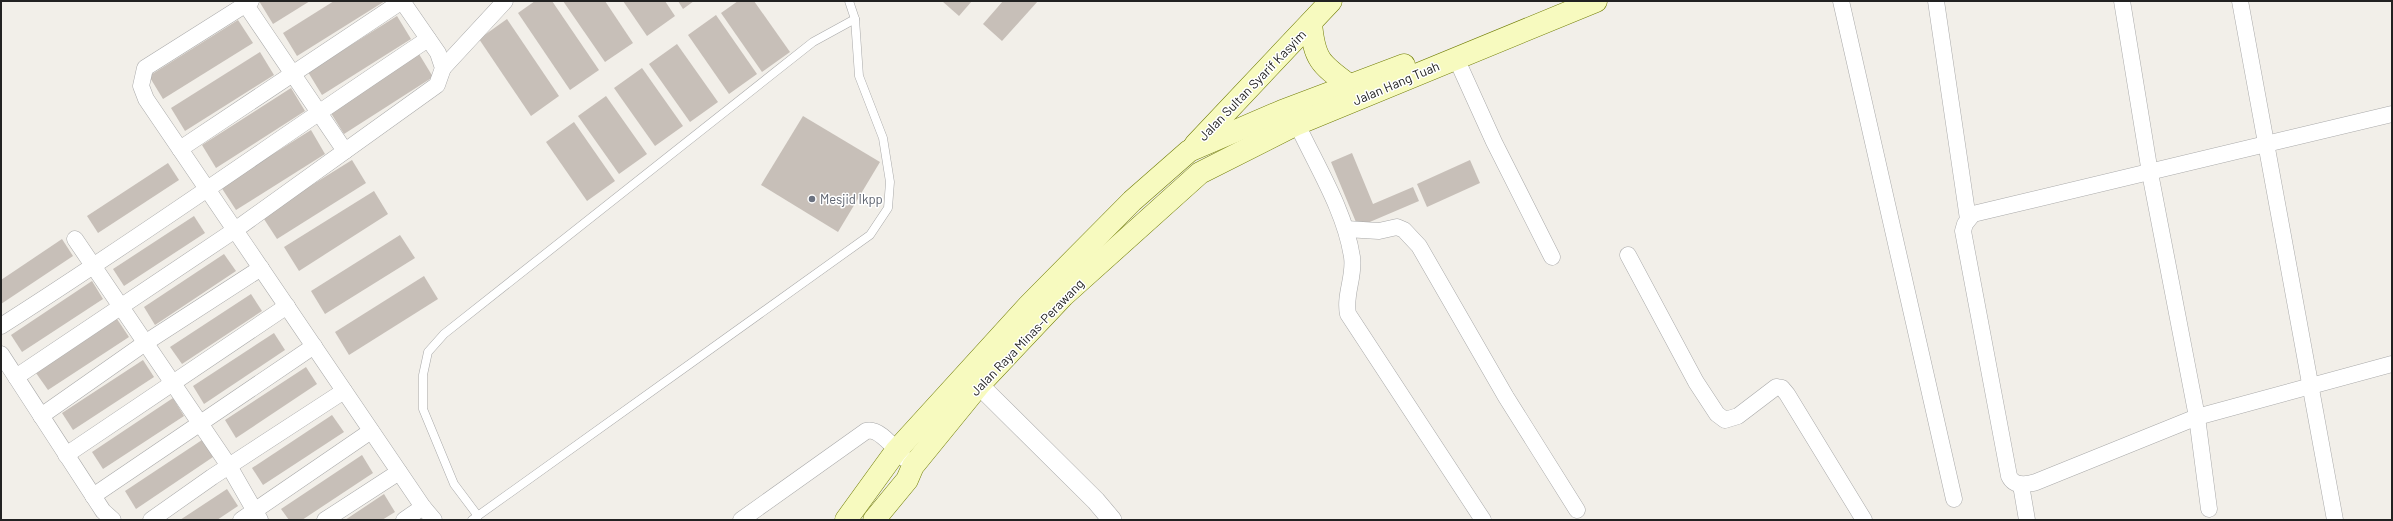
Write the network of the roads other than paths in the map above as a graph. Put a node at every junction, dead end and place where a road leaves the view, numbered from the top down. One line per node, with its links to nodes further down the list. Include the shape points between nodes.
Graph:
1 (402, 1): 14 (street); 17 (street)
2 (505, 1): 16 (street)
3 (848, 1): 12 (lane)
4 (1330, 1): 13 (main road, Jalan Sultan Syarif Kasyim)
5 (1559, 1): 18 (main road, Jalan Hang Tuah, via 1468,42)
6 (1596, 1): 15 (main road, Jalan Hang Tuah)
7 (1841, 1): 60 (street)
8 (1936, 1): 29 (street)
9 (2122, 1): 27 (street)
10 (2240, 1): 22 (street)
11 (249, 3): 17 (street); 23 (street, via 146,68 141,86 146,99)
12 (855, 19): 65 (lane, via 859,76 883,138 890,182 888,208 870,236); 65 (lane, via 813,42 444,334 428,352 423,375 423,409 454,484)
13 (1311, 23): 18 (main road, via 1313,41 1323,66); 25 (main road, Jalan Sultan Syarif Kasyim)
14 (428, 39): 16 (street, via 438,53); 19 (street)
15 (1456, 58): 21 (main road, Jalan Hang Tuah); 34 (street, via 1494,142)
16 (443, 68): 24 (street, via 437,84)
17 (292, 73): 19 (street); 23 (street)
18 (1349, 85): 25 (main road, Jalan Hang Tuah)
19 (319, 112): 24 (street); 28 (street)
20 (2392, 114): 22 (street)
21 (1297, 124): 26 (main road, Jalan Hang Tuah); 30 (street)
22 (2267, 144): 27 (street); 47 (street)
23 (180, 149): 28 (street)
24 (345, 151): 31 (street)
25 (1189, 151): 26 (main road, Jalan Sultan Syarif Kasyim); 53 (main road, Jalan Raya Minas-Perawang, via 1132,201 1029,305)
26 (1200, 173): 46 (main road, Jalan Raya Minas-Perawang, via 1064,296)
27 (2150, 173): 29 (street, via 1973,214); 50 (street)
28 (208, 189): 31 (street); 35 (street)
29 (1968, 219): 58 (street, via 1963,231 1964,238 2009,476)
30 (1346, 229): 63 (street, via 1379,231 1397,227 1404,230 1419,246 1506,397); 76 (street, via 1352,264 1348,314)
31 (236, 230): 36 (street); 37 (street)
32 (75, 239): 35 (street)
33 (1628, 255): 77 (street, via 1696,382 1717,414 1725,420 1734,418 1776,387 1782,388)
34 (1552, 257)
35 (94, 267): 37 (street); 39 (street)
36 (261, 268): 38 (street); 40 (street)
37 (120, 306): 40 (street); 44 (street)
38 (287, 306): 41 (street); 45 (street)
39 (1, 326)
40 (145, 343): 45 (street); 49 (street)
41 (314, 346): 48 (street); 51 (street)
42 (1, 354): 44 (street)
43 (2392, 364): 47 (street)
44 (16, 376): 49 (street)
45 (172, 382): 51 (street); 54 (street)
46 (979, 385): 56 (main road, Jalan Raya Minas-Perawang); 75 (street)
47 (2310, 386): 50 (street); 79 (street)
48 (344, 391): 52 (street); 55 (street)
49 (41, 416): 54 (street)
50 (2197, 417): 58 (street, via 2036,482); 62 (street)
51 (200, 424): 55 (street); 59 (street)
52 (371, 431): 57 (street); 64 (street)
53 (896, 451): 56 (street); 72 (street, via 879,433 873,430 866,431); 73 (main road, Jalan Raya Minas-Perawang)
54 (66, 455): 59 (street)
55 (229, 466): 64 (street); 67 (street)
56 (913, 466): 74 (main road, Jalan Raya Minas-Perawang, via 907,480)
57 (399, 472): 61 (street); 69 (street)
58 (2021, 485): 78 (street)
59 (93, 496): 66 (street)
60 (1954, 499)
61 (423, 507): 70 (street); 71 (street)
62 (2210, 509)
63 (1577, 510)
64 (257, 515): 68 (street)
65 (475, 518)
66 (113, 520)
67 (151, 520)
68 (241, 520)
69 (325, 520)
70 (404, 520)
71 (434, 520)
72 (741, 520)
73 (846, 520)
74 (875, 520)
75 (1112, 520)
76 (1483, 520)
77 (1864, 520)
78 (2027, 520)
79 (2335, 520)

